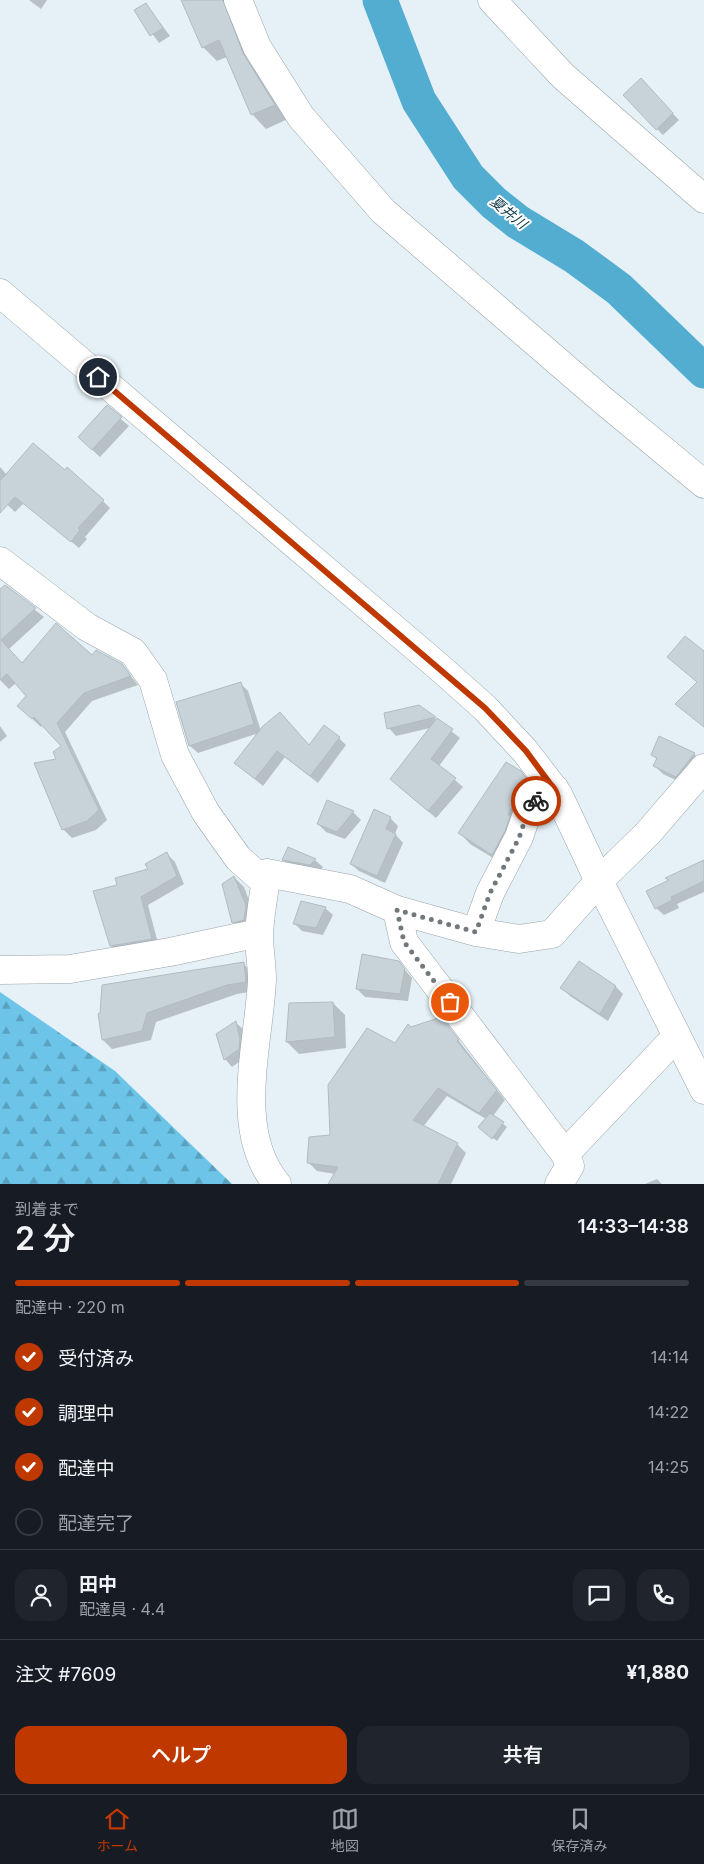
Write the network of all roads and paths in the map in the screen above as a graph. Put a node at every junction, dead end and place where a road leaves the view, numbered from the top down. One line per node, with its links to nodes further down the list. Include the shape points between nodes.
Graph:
1 (238, 0): 5 (street, via 257,47 301,117 383,211)
2 (492, 0): 3 (street, via 563,76)
3 (699, 186)
4 (3, 302): 8 (street, via 466,691 526,751)
5 (704, 484)
6 (0, 561): 9 (street, via 87,627 133,652 153,680 175,755 206,813 238,858 258,876)
7 (704, 768): 10 (street, via 648,833)
8 (554, 789): 10 (street); 12 (street, via 530,805 519,838 490,893)
9 (267, 874): 11 (street, via 350,889); 13 (street)
10 (599, 881): 12 (street, via 552,934 519,938); 15 (street)
11 (397, 910): 12 (street); 17 (street, via 404,942)
12 (476, 932)
13 (259, 933): 14 (street, via 70,969); 18 (street, via 262,979 254,1049 252,1124 260,1157)
14 (0, 970)
15 (677, 1036): 16 (street); 17 (street)
16 (704, 1090)
17 (566, 1154): 19 (street, via 570,1166)
18 (277, 1184)
19 (559, 1184)

